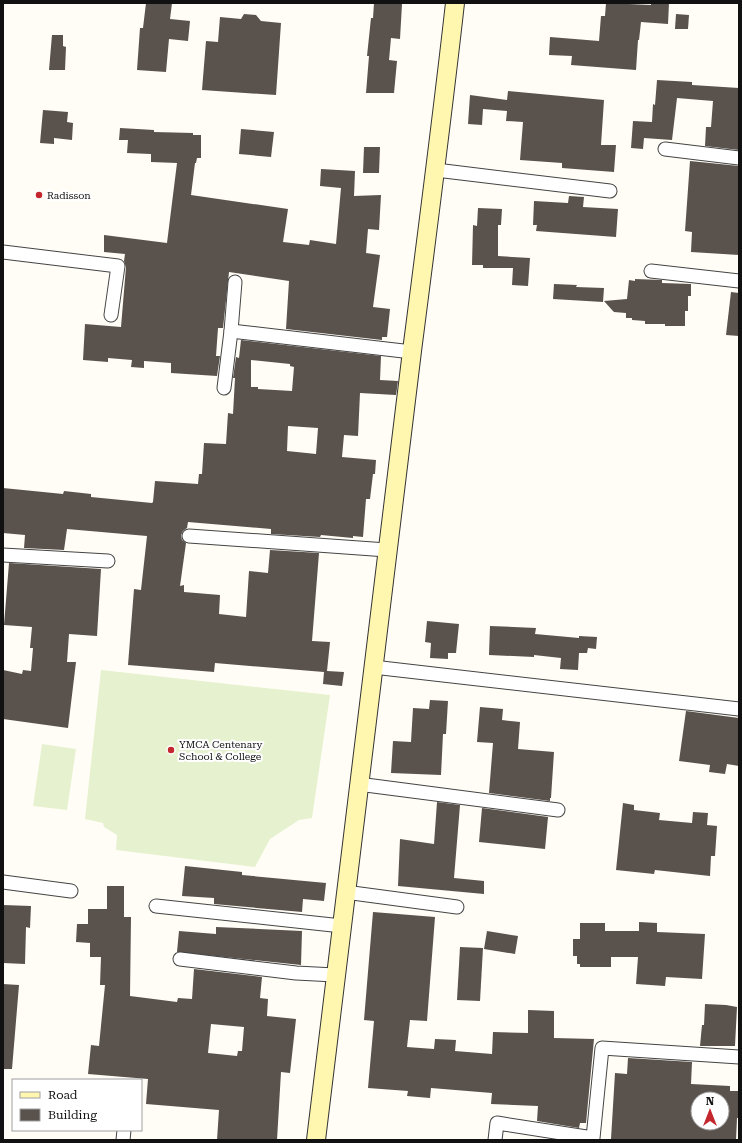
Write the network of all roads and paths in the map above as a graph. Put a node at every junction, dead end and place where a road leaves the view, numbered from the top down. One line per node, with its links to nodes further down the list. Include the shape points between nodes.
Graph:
1 (455, 3): 4 (street)
2 (665, 149): 3 (street)
3 (739, 158)
4 (436, 170): 5 (street); 12 (street)
5 (610, 191)
6 (3, 252): 10 (street, via 118,266)
7 (651, 271): 8 (street)
8 (739, 281)
9 (235, 282): 11 (street)
10 (111, 315)
11 (231, 331): 12 (street); 13 (street)
12 (412, 352): 15 (street)
13 (224, 388)
14 (189, 536): 15 (street)
15 (387, 550): 18 (street)
16 (3, 555): 17 (street)
17 (108, 561)
18 (373, 667): 19 (street); 20 (street)
19 (739, 709)
20 (358, 784): 21 (street); 24 (street)
21 (558, 810)
22 (3, 882): 23 (street)
23 (71, 891)
24 (345, 892): 26 (street); 27 (street)
25 (156, 906): 27 (street)
26 (457, 907)
27 (342, 926): 29 (street)
28 (180, 959): 29 (street, via 296,973)
29 (335, 975): 31 (street)
30 (739, 1057): 32 (street, via 602,1048 593,1138 496,1123)
31 (316, 1140)
32 (495, 1140)

